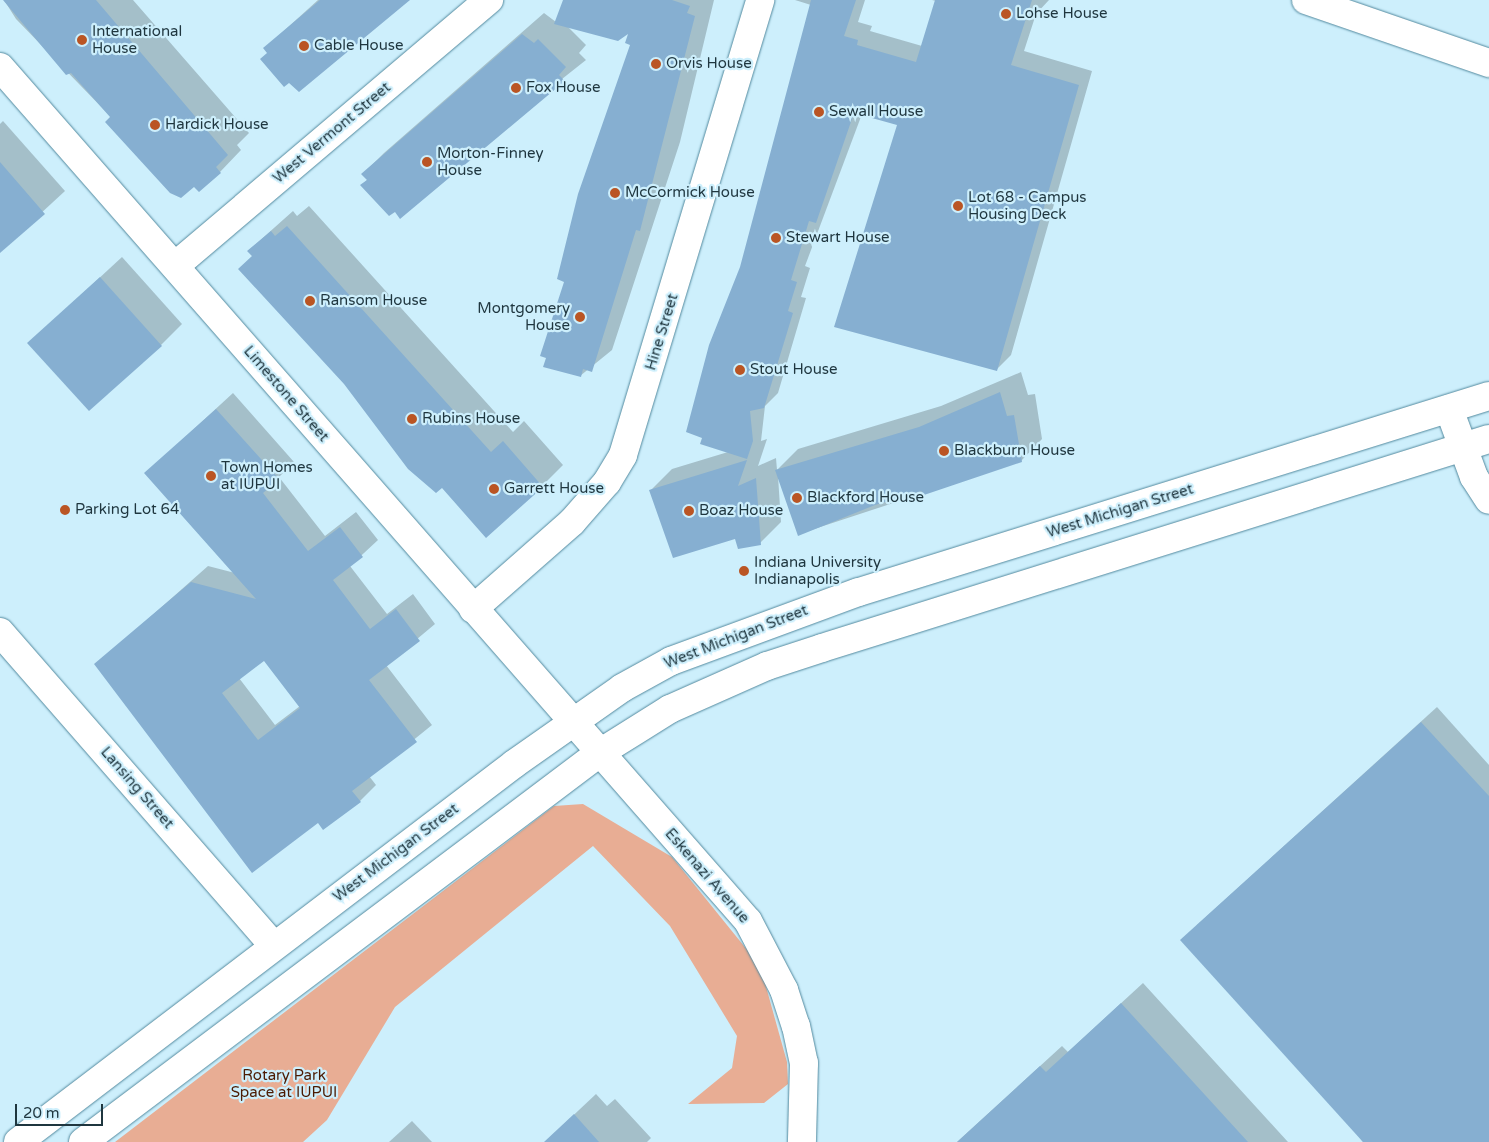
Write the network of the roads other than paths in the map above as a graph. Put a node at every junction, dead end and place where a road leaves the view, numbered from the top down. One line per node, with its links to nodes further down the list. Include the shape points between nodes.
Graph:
1 (490, 0): 6 (main road, West Vermont Street)
2 (760, 0): 12 (main road, Hine Street, via 623,455 607,482 572,522)
3 (1306, 0): 4 (main road)
4 (1489, 63)
5 (0, 67): 6 (main road, Limestone Street)
6 (175, 266): 12 (main road, Limestone Street)
7 (1489, 396): 8 (main road, West Michigan Street)
8 (1448, 409): 10 (main road); 14 (main road, West Michigan Street, via 756,626 671,661)
9 (1489, 439): 10 (main road)
10 (1462, 447): 11 (main road); 15 (main road, via 766,666 670,709)
11 (1489, 500)
12 (473, 609): 14 (main road, Limestone Street)
13 (0, 632): 16 (main road, Lansing Street)
14 (571, 723): 15 (main road, Eskenazi Avenue); 16 (main road, West Michigan Street)
15 (598, 754): 18 (main road); 19 (main road, Eskenazi Avenue, via 748,921 768,954 790,1008 804,1063)
16 (273, 945): 17 (main road, West Michigan Street)
17 (18, 1142)
18 (83, 1142)
19 (802, 1142)

